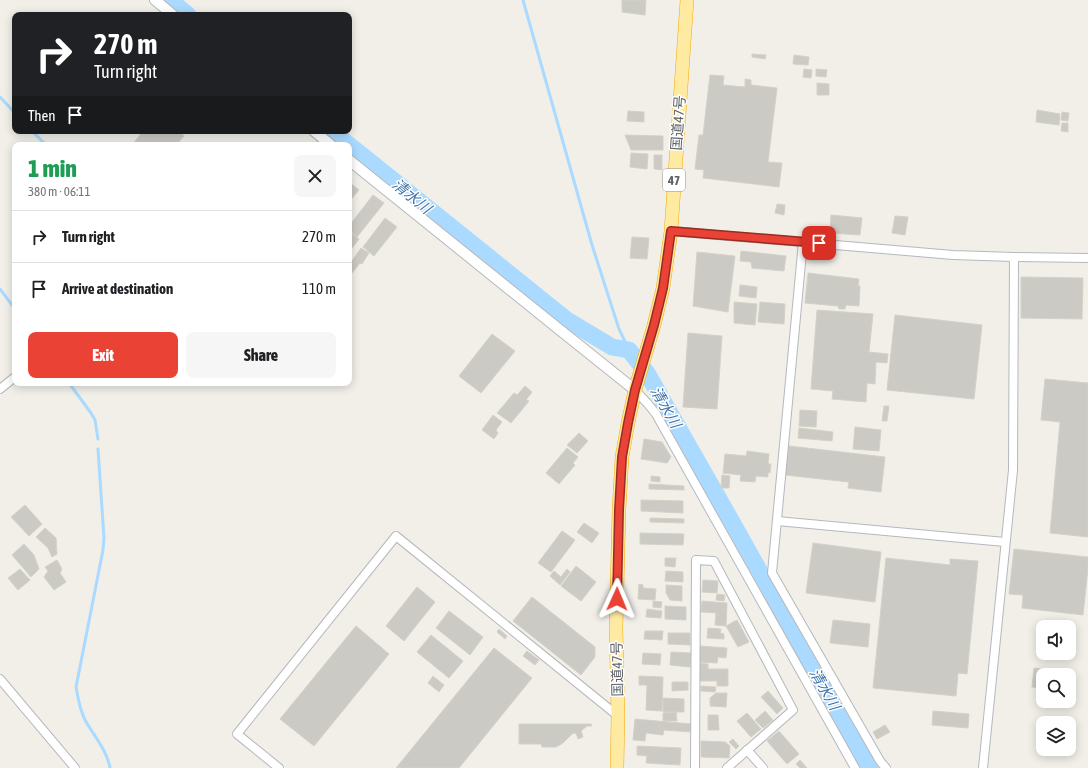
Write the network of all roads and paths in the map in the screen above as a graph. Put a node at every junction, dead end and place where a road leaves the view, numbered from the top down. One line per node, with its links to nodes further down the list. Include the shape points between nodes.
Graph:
1 (155, 0): 3 (street)
2 (687, 0): 7 (highway, 国道47号 / 47)
3 (169, 12)
4 (318, 134): 5 (street)
5 (327, 142)
6 (352, 162): 12 (street)
7 (671, 231): 8 (street); 12 (highway, 国道47号 / 47, via 663,288)
8 (803, 242): 9 (street, via 953,255); 14 (street)
9 (1014, 257): 10 (street); 15 (street, via 1013,470)
10 (1088, 258)
11 (12, 379): 13 (street)
12 (636, 388): 17 (highway, 国道47号 / 47, via 622,457 619,510 616,628); 25 (street, via 656,414)
13 (0, 389)
14 (777, 521): 15 (street); 26 (street, via 772,573)
15 (1005, 542): 27 (street)
16 (0, 679): 19 (street)
17 (618, 716): 20 (street, via 396,536 237,734); 21 (highway, 国道47号 / 47)
18 (747, 750): 22 (street, via 793,710 714,561 696,560); 23 (street); 24 (street)
19 (75, 768)
20 (278, 768)
21 (618, 768)
22 (695, 768)
23 (727, 768)
24 (762, 768)
25 (854, 768)
26 (886, 768)
27 (983, 768)

